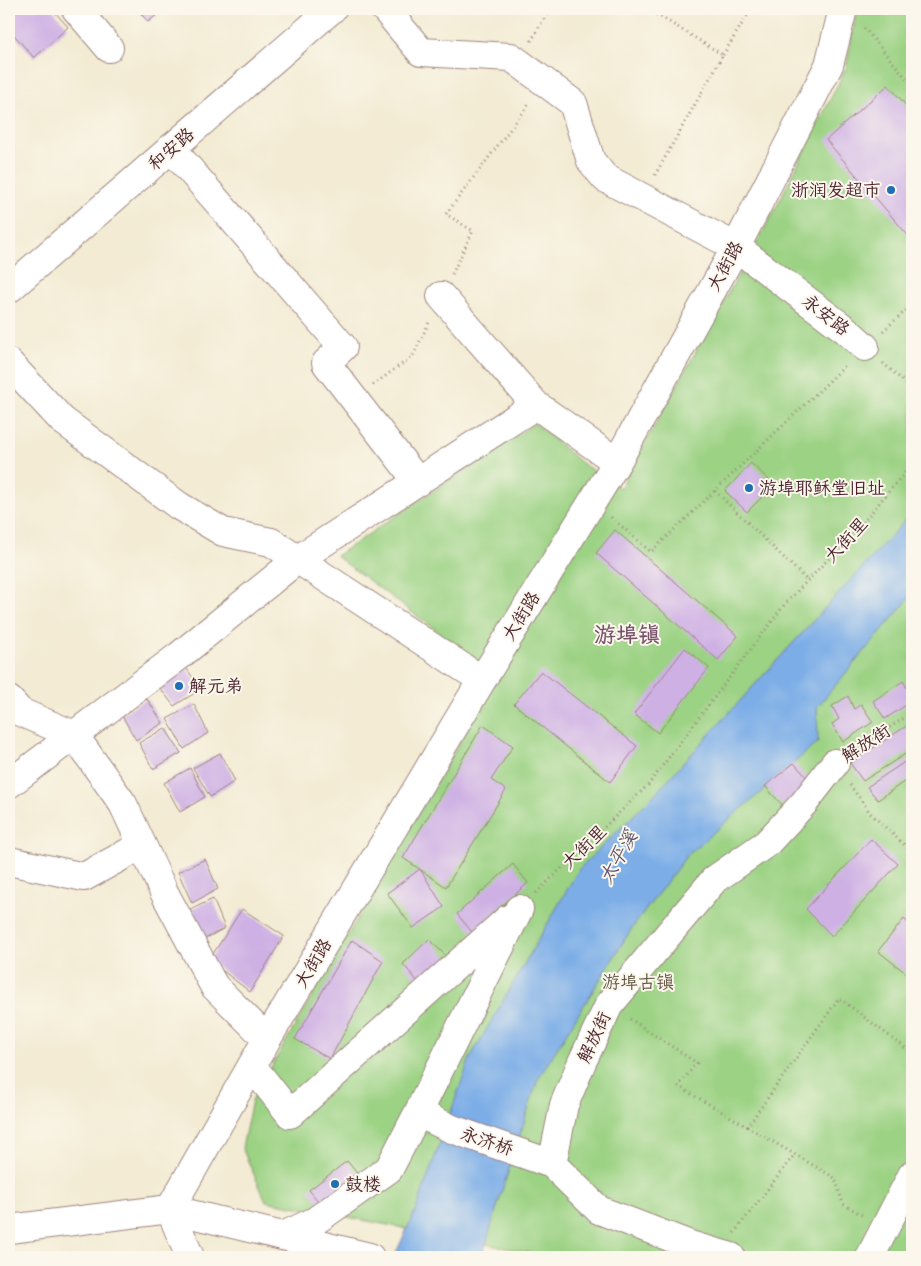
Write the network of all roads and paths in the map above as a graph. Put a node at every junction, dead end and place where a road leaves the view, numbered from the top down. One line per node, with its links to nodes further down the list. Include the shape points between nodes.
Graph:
1 (76, 9): 8 (street)
2 (332, 9): 13 (street, 和安路)
3 (385, 9): 10 (street, 永安路, via 421,52 511,57)
4 (550, 9): 10 (path)
5 (648, 9): 9 (path)
6 (751, 9): 9 (path)
7 (852, 16): 12 (path); 15 (street, 大街路)
8 (109, 48)
9 (724, 55): 14 (path)
10 (518, 63): 11 (street, 永安路)
11 (546, 83): 14 (street, 永安路, via 573,103 591,161 605,178); 17 (path, via 446,214 473,231)
12 (912, 85)
13 (172, 148): 16 (street, 和安路); 22 (street, via 343,346 326,363)
14 (642, 198): 15 (street, 永安路)
15 (736, 247): 19 (street, 永安路); 24 (street, 大街路)
16 (9, 289)
17 (441, 296): 22 (path, via 413,356); 23 (street)
18 (912, 305): 19 (path)
19 (865, 347): 21 (path, 永安路); 27 (path)
20 (9, 363): 29 (street, via 62,420 179,506 223,532 271,542)
21 (912, 388)
22 (354, 399): 26 (street)
23 (536, 405): 24 (street); 26 (street)
24 (617, 462): 28 (street, 大街路)
25 (912, 464): 30 (path, 大街里)
26 (418, 482): 29 (street)
27 (715, 491): 28 (path, via 651,552); 30 (path)
28 (593, 500): 31 (street, 大街路)
29 (298, 559): 31 (street); 34 (street, via 179,656)
30 (808, 581): 40 (path, 大街里, via 785,604 648,785)
31 (482, 680): 42 (street, 大街路)
32 (9, 700): 34 (street, via 20,712)
33 (912, 712): 35 (path, 解放街)
34 (74, 735): 36 (street); 37 (street, via 123,804)
35 (835, 763): 38 (path, via 871,814); 41 (street, 解放街, via 767,843 714,880)
36 (9, 784)
37 (142, 845): 39 (street, via 84,877); 42 (street, via 214,986)
38 (912, 852)
39 (9, 860)
40 (519, 910): 44 (street, via 290,1114); 45 (street)
41 (609, 1005): 46 (path, via 697,1063 678,1086); 48 (street, 解放街, via 564,1105)
42 (267, 1038): 44 (street, 大街路)
43 (912, 1053): 46 (path, via 839,998)
44 (252, 1066): 50 (street, 大街路)
45 (418, 1113): 48 (street, 永济桥, via 452,1129); 53 (street, via 388,1168 315,1221)
46 (747, 1127): 47 (path)
47 (795, 1154): 51 (path, via 835,1178 842,1204); 54 (path)
48 (552, 1164): 54 (street, via 599,1210)
49 (912, 1175): 51 (street)
50 (170, 1209): 52 (street); 53 (street); 55 (street)
51 (885, 1228): 57 (street)
52 (9, 1229)
53 (282, 1236): 56 (street)
54 (725, 1255)
55 (190, 1257)
56 (370, 1257)
57 (870, 1257)

